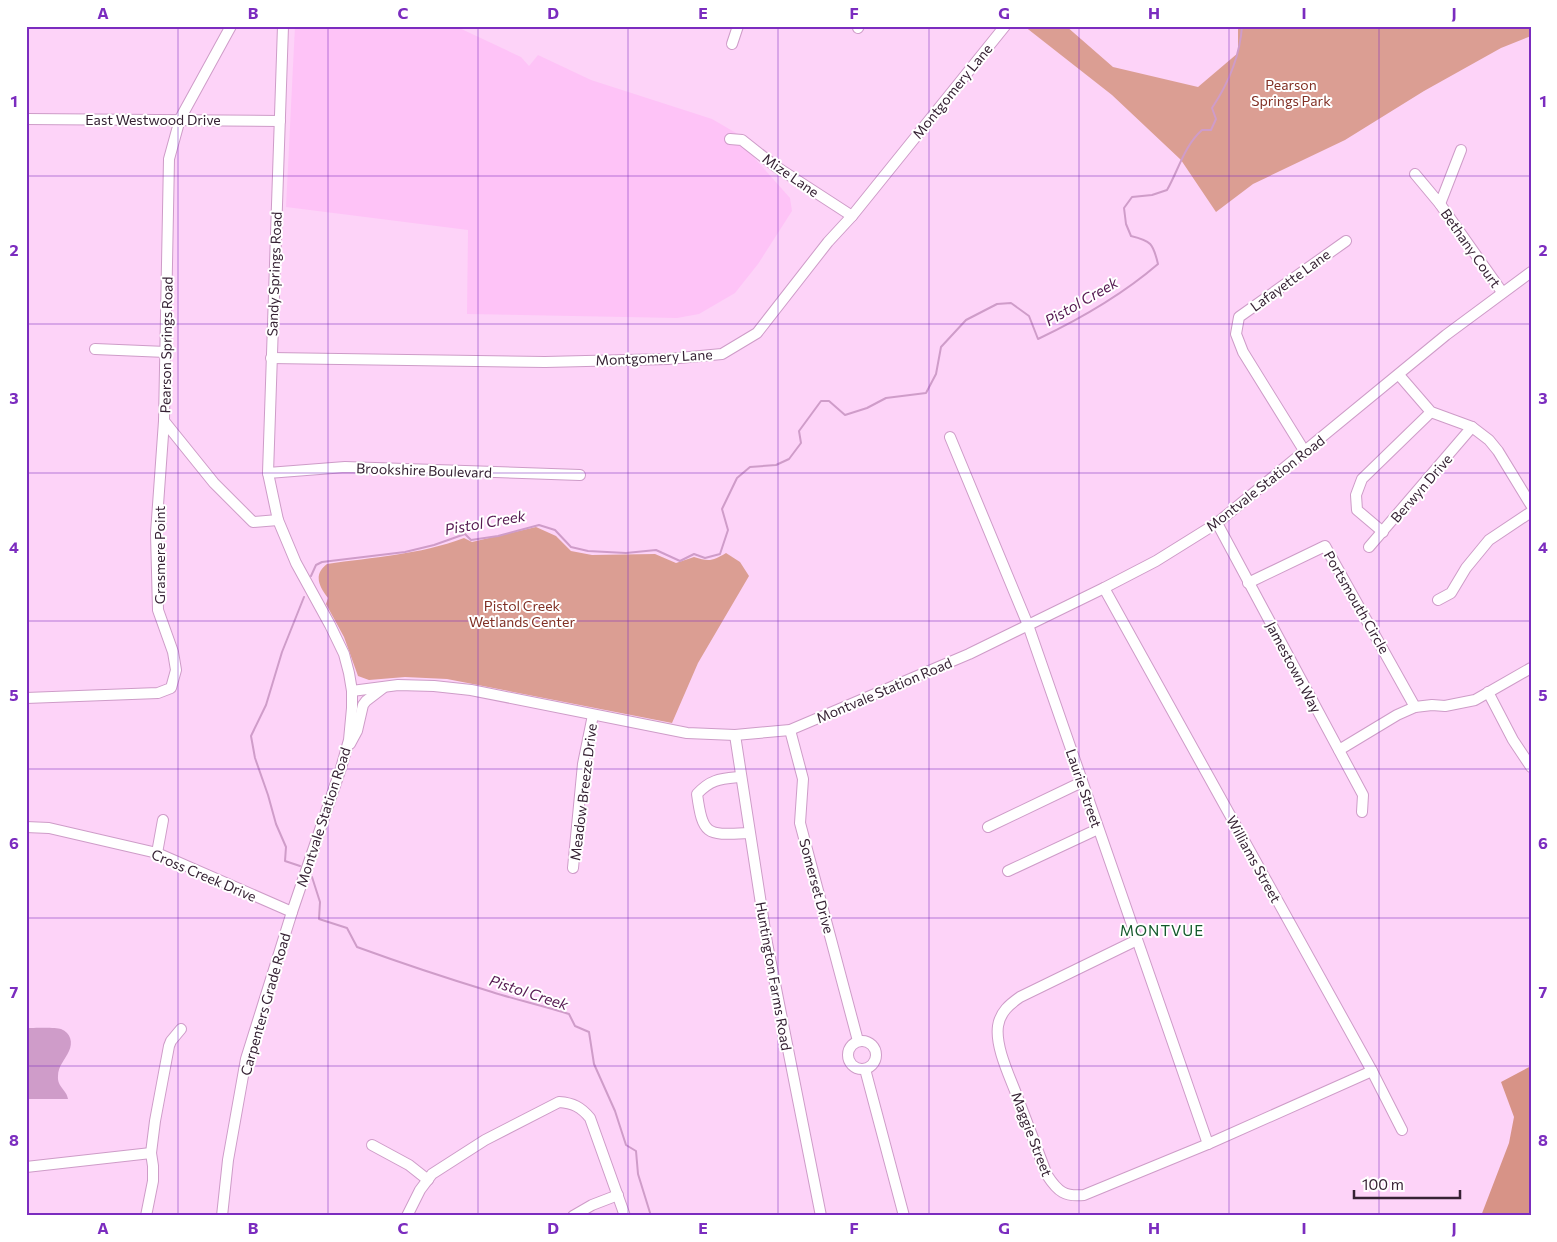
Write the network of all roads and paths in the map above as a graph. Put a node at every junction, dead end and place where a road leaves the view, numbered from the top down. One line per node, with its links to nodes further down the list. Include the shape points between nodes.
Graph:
1 (231, 26): 7 (street, Pearson Springs Road)
2 (284, 26): 8 (street, Sandy Springs Road)
3 (738, 26): 5 (street)
4 (1004, 26): 13 (street, Montgomery Lane)
5 (732, 44)
6 (26, 118): 7 (street, East Westwood Drive)
7 (180, 119): 8 (street, East Westwood Drive); 18 (street, Pearson Springs Road, via 168,159)
8 (280, 121): 19 (street, Sandy Springs Road)
9 (730, 139): 13 (street, Mize Lane, via 742,140 775,166)
10 (1461, 150): 12 (street)
11 (1415, 174): 12 (street, Bethany Court)
12 (1440, 204): 16 (street, Bethany Court)
13 (852, 216): 19 (street, Montgomery Lane, via 757,333 722,354 668,359 545,362)
14 (1346, 241): 25 (street, Lafayette Lane, via 1239,317 1236,334 1243,352)
15 (1531, 272): 16 (street, Montvale Station Road)
16 (1502, 292): 20 (street, Montvale Station Road)
17 (95, 349): 18 (street)
18 (166, 352): 22 (street, Pearson Springs Road)
19 (271, 358): 26 (street, Sandy Springs Road)
20 (1398, 375): 21 (street); 25 (street, Montvale Station Road)
21 (1431, 412): 23 (street); 32 (street, via 1362,478 1356,494 1357,510)
22 (164, 422): 30 (street, Pearson Springs Road, via 214,483 253,522); 42 (street, Grasmere Point, via 156,533 158,610 173,652 176,670 171,688 158,693)
23 (1472, 427): 28 (street, via 1498,451); 32 (street, Berwyn Drive)
24 (950, 437): 37 (street, Laurie Street)
25 (1306, 452): 31 (street, Montvale Station Road)
26 (268, 474): 27 (street, Brookshire Boulevard, via 345,467); 30 (street, Sandy Springs Road)
27 (580, 475)
28 (1531, 505)
29 (1531, 512): 36 (street, via 1489,540 1451,593)
30 (278, 520): 40 (street, via 300,572 339,643)
31 (1217, 523): 34 (street, Jamestown Way); 35 (street, Montvale Station Road, via 1156,561)
32 (1383, 532): 33 (street, Berwyn Drive)
33 (1370, 547)
34 (1248, 583): 43 (street, Portsmouth Circle, via 1325,546); 47 (street, Jamestown Way)
35 (1104, 588): 37 (street, Montvale Station Road); 66 (street, Williams Street)
36 (1438, 600)
37 (1028, 625): 45 (street, Montvale Station Road, via 969,654); 51 (street, Laurie Street)
38 (1531, 668): 41 (street)
39 (385, 687): 40 (street, Montvale Station Road); 44 (street, Montvale Station Road, via 434,686 471,690); 48 (street, via 362,705 358,731)
40 (352, 691): 48 (street, Montvale Station Road)
41 (1488, 692): 43 (street, via 1462,703); 49 (street)
42 (26, 698)
43 (1415, 707): 47 (street)
44 (593, 715): 46 (street, Montvale Station Road, via 687,732); 59 (street, Meadow Breeze Drive, via 583,764)
45 (790, 730): 46 (street, Montvale Station Road); 64 (street, Somerset Drive, via 803,779 800,823)
46 (735, 734): 50 (street, Huntington Farms Road)
47 (1339, 750): 52 (street, Jamestown Way, via 1363,795)
48 (346, 752): 61 (street, Montvale Station Road)
49 (1531, 767)
50 (740, 777): 57 (street, Huntington Farms Road); 57 (street, via 707,784 697,794 700,815 704,827 713,833)
51 (1082, 782): 55 (street); 56 (street, Laurie Street)
52 (1362, 812)
53 (163, 820): 58 (street)
54 (26, 827): 58 (street, Cross Creek Drive, via 49,828)
55 (988, 828)
56 (1098, 829): 60 (street); 62 (street, Laurie Street)
57 (749, 833): 79 (street, Huntington Farms Road, via 768,953)
58 (157, 854): 61 (street, Cross Creek Drive)
59 (573, 868)
60 (1008, 871)
61 (292, 912): 75 (street, Carpenters Grade Road, via 246,1059 228,1160)
62 (1137, 940): 68 (street, Laurie Street); 68 (street, Maggie Street, via 1020,997 1008,1006 998,1025 1004,1060 1047,1175 1063,1193 1084,1195)
63 (181, 1029): 70 (street, via 169,1046)
64 (858, 1041): 65 (street, via 851,1044 848,1058 851,1065); 65 (street, via 866,1040 876,1051 872,1066)
65 (865, 1069): 80 (street)
66 (1372, 1072): 67 (street, Williams Street); 68 (street, Maggie Street)
67 (1402, 1130)
68 (1208, 1144)
69 (372, 1145): 72 (street, via 409,1165)
70 (151, 1153): 71 (street); 74 (street, via 153,1181)
71 (26, 1167)
72 (428, 1180): 73 (street, via 446,1164 485,1140 560,1102 583,1109 590,1118); 76 (street)
73 (618, 1195): 77 (street); 78 (street)
74 (146, 1216)
75 (222, 1216)
76 (406, 1216)
77 (573, 1216)
78 (625, 1216)
79 (821, 1216)
80 (904, 1216)

